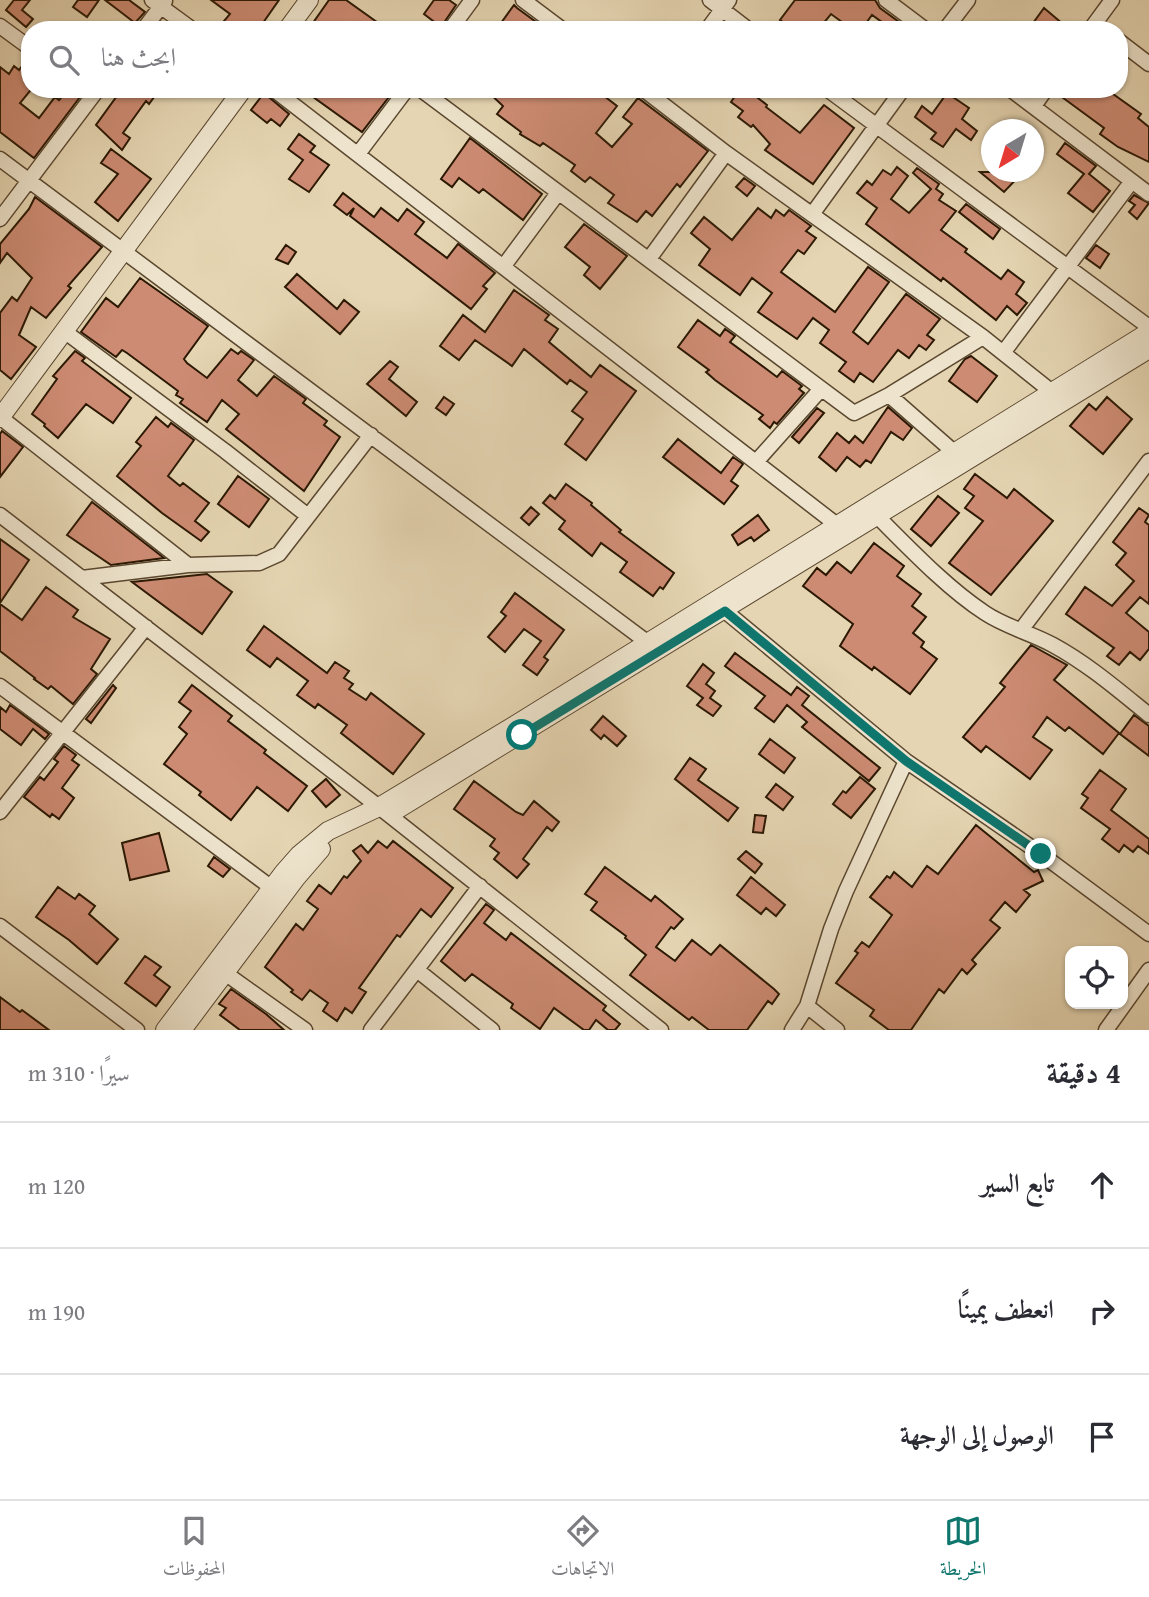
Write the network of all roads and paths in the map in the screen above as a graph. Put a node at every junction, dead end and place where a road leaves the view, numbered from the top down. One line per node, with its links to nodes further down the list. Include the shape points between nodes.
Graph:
1 (309, 0): 12 (street)
2 (472, 0): 13 (street)
3 (523, 0): 14 (street)
4 (710, 0): 9 (street)
5 (886, 0): 17 (street)
6 (968, 0): 18 (street)
7 (1112, 0): 19 (street)
8 (159, 2): 10 (street); 11 (street)
9 (726, 5): 15 (street); 16 (street)
10 (148, 21)
11 (182, 21)
12 (294, 21)
13 (457, 21)
14 (551, 21)
15 (714, 21)
16 (741, 21)
17 (914, 21)
18 (952, 21)
19 (1100, 21)
20 (0, 26): 21 (street)
21 (21, 41)
22 (1128, 48): 23 (street)
23 (1149, 64)
24 (88, 98): 39 (street)
25 (236, 98): 45 (street)
26 (285, 98): 37 (street)
27 (400, 98): 37 (street)
28 (431, 98): 41 (street)
29 (664, 98): 36 (street)
30 (839, 98): 35 (street)
31 (897, 98): 35 (street)
32 (1023, 98): 34 (street)
33 (1040, 98): 34 (street)
34 (1034, 106): 40 (street)
35 (877, 126): 43 (street); 48 (street)
36 (726, 153): 43 (street); 46 (street)
37 (358, 154): 47 (street)
38 (0, 159): 39 (street)
39 (29, 181): 44 (street); 45 (street)
40 (1132, 181): 42 (street); 48 (street)
41 (558, 193): 46 (street); 47 (street)
42 (1149, 194)
43 (813, 213): 51 (street)
44 (0, 219)
45 (123, 251): 50 (street); 58 (street)
46 (649, 259): 54 (street)
47 (503, 267): 61 (street)
48 (1068, 268): 49 (street); 53 (street)
49 (1149, 329): 55 (street)
50 (64, 331): 57 (street); 63 (street)
51 (982, 337): 53 (street); 56 (street)
52 (1149, 349): 64 (street)
53 (1003, 353): 55 (street)
54 (821, 389): 56 (street, via 854,413); 61 (street)
55 (1052, 392): 59 (street)
56 (889, 395): 59 (street)
57 (0, 417): 66 (street)
58 (371, 435): 63 (street); 71 (street)
59 (955, 453): 65 (street)
60 (1149, 461): 70 (street)
61 (756, 462): 65 (street)
62 (0, 515): 67 (street)
63 (308, 516): 66 (street, via 269,561)
64 (877, 516): 65 (street); 70 (street, via 982,611)
65 (841, 530): 68 (street); 71 (street)
66 (188, 565): 67 (street)
67 (82, 578): 69 (street)
68 (725, 611): 71 (street); 75 (street)
69 (146, 627): 74 (street); 76 (street)
70 (1021, 630): 73 (street, via 1089,667)
71 (654, 647): 76 (street)
72 (0, 686): 74 (street)
73 (1149, 715)
74 (62, 733): 77 (street); 79 (street)
75 (906, 761): 81 (street); 85 (street, via 846,891)
76 (384, 811): 78 (street); 79 (street, via 340,824 321,836); 84 (street, via 320,850)
77 (0, 812)
78 (480, 886): 82 (street); 92 (street)
79 (272, 888): 87 (street)
80 (0, 926): 86 (street)
81 (1149, 934)
82 (417, 970): 90 (street); 91 (street)
83 (1149, 970): 95 (street)
84 (225, 973): 88 (street); 89 (street)
85 (807, 1006): 93 (street); 94 (street)
86 (137, 1030)
87 (165, 1030)
88 (182, 1030)
89 (304, 1030)
90 (371, 1030)
91 (492, 1030)
92 (661, 1030)
93 (792, 1030)
94 (837, 1030)
95 (1107, 1030)

